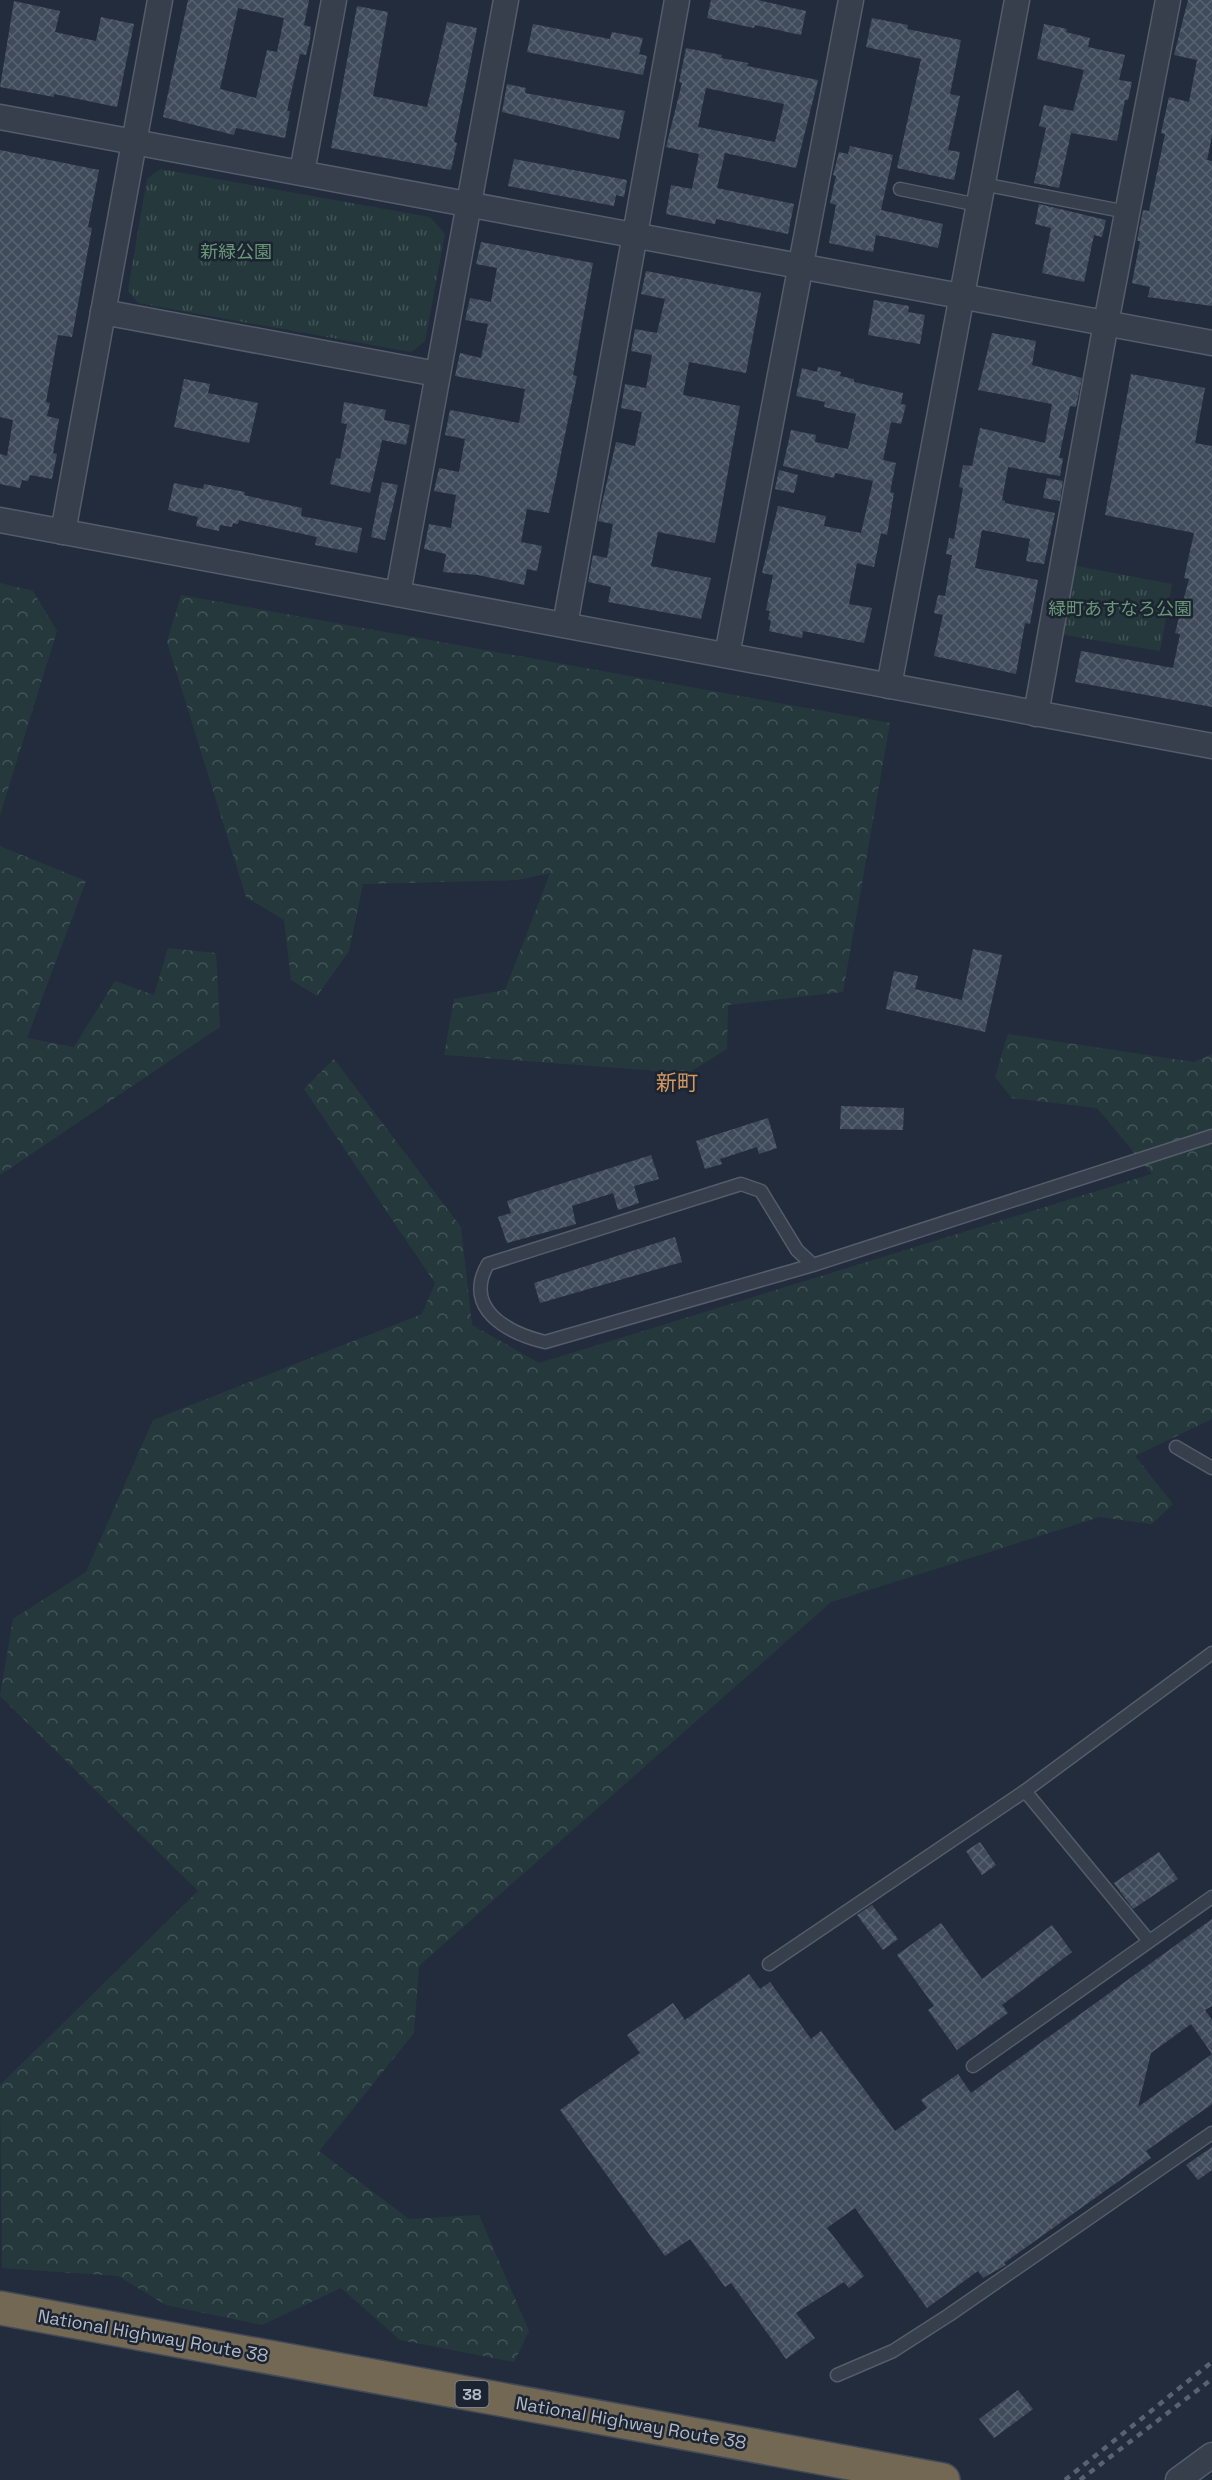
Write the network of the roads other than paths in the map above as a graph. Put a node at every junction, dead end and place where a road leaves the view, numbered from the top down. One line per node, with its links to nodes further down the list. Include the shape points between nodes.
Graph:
1 (160, 0): 9 (street)
2 (334, 0): 10 (street)
3 (506, 0): 13 (street)
4 (677, 0): 15 (street)
5 (851, 0): 16 (street)
6 (1017, 0): 12 (street)
7 (1168, 0): 14 (street)
8 (0, 117): 9 (street)
9 (133, 142): 10 (street); 18 (street)
10 (302, 172): 13 (street)
11 (900, 189): 12 (lane)
12 (980, 194): 14 (lane); 17 (street)
13 (469, 204): 15 (street); 21 (street)
14 (1127, 212): 19 (street)
15 (636, 236): 16 (street); 25 (street)
16 (800, 266): 17 (street); 26 (street)
17 (961, 296): 19 (street); 27 (street)
18 (103, 312): 21 (street); 23 (street)
19 (1106, 323): 20 (street); 28 (street)
20 (1212, 343)
21 (437, 374): 24 (street)
22 (0, 520): 23 (street)
23 (63, 532): 24 (street)
24 (398, 594): 25 (street)
25 (565, 626): 26 (street)
26 (727, 656): 27 (street)
27 (889, 686): 28 (street)
28 (1036, 714): 29 (street)
29 (1212, 746)
30 (1212, 1136): 31 (lane)
31 (813, 1265): 31 (lane, via 545,1342 518,1335 493,1319 480,1292 481,1276 488,1264 741,1184 761,1191 796,1250)
32 (1176, 1447): 33 (lane)
33 (1212, 1468)
34 (1212, 1653): 35 (lane)
35 (1025, 1791): 37 (lane); 38 (lane)
36 (1212, 1897): 37 (lane)
37 (1149, 1941): 39 (lane)
38 (769, 1964)
39 (973, 2066)
40 (1212, 2133): 42 (lane, via 949,2315 893,2351)
41 (0, 2308): 44 (highway, National Highway Route 38 / 38)
42 (837, 2375)
43 (1212, 2455): 45 (street)
44 (944, 2480)
45 (1178, 2480)

